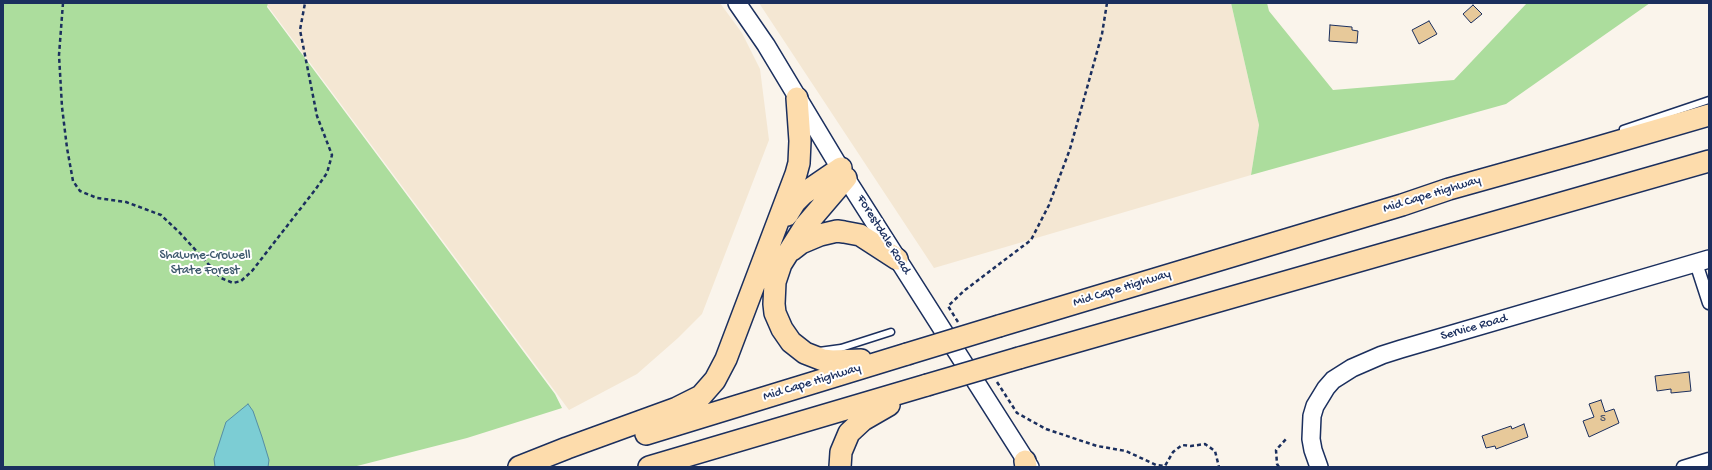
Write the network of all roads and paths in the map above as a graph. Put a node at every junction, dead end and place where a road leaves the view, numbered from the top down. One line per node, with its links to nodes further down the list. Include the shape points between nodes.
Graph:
1 (63, 3): 2 (path, via 60,54 62,100 73,181 80,191 97,198 126,202 161,215 221,278 233,283 241,281 252,270 315,190 327,173 332,155 317,116 300,30)
2 (305, 3)
3 (737, 3): 4 (main road, Forestdale Road, via 766,45)
4 (797, 98): 10 (main road, Forestdale Road); 12 (highway, via 799,163)
5 (1709, 100): 7 (lane)
6 (1709, 115): 11 (highway, Mid Cape Highway, via 1449,189)
7 (1620, 130)
8 (1560, 151): 11 (lane)
9 (1709, 161): 20 (highway, bridge)
10 (844, 173): 12 (highway, via 812,187 795,202); 13 (highway); 14 (main road, Forestdale Road)
11 (1402, 205): 19 (highway, Mid Cape Highway, bridge)
12 (773, 235): 24 (highway, via 724,365 705,392 677,408)
13 (786, 256): 14 (highway, via 810,239 837,231 860,235); 18 (highway, via 779,268 773,292 775,313 789,339)
14 (898, 259): 23 (main road, Forestdale Road)
15 (1702, 261): 16 (street); 29 (main road, Service Road, via 1401,349 1352,368 1326,388 1315,406 1311,439 1312,450)
16 (1709, 303)
17 (891, 332): 18 (lane, via 841,348)
18 (805, 353): 19 (highway, via 822,360 842,362)
19 (908, 354): 25 (highway, Mid Cape Highway)
20 (927, 385): 26 (highway); 27 (highway, via 874,413 856,426 844,443)
21 (1287, 438): 28 (path, via 1276,450)
22 (1709, 458): 30 (street)
23 (1027, 465)
24 (519, 467)
25 (536, 467)
26 (649, 467)
27 (840, 467)
28 (1279, 467)
29 (1319, 467)
30 (1684, 467)

